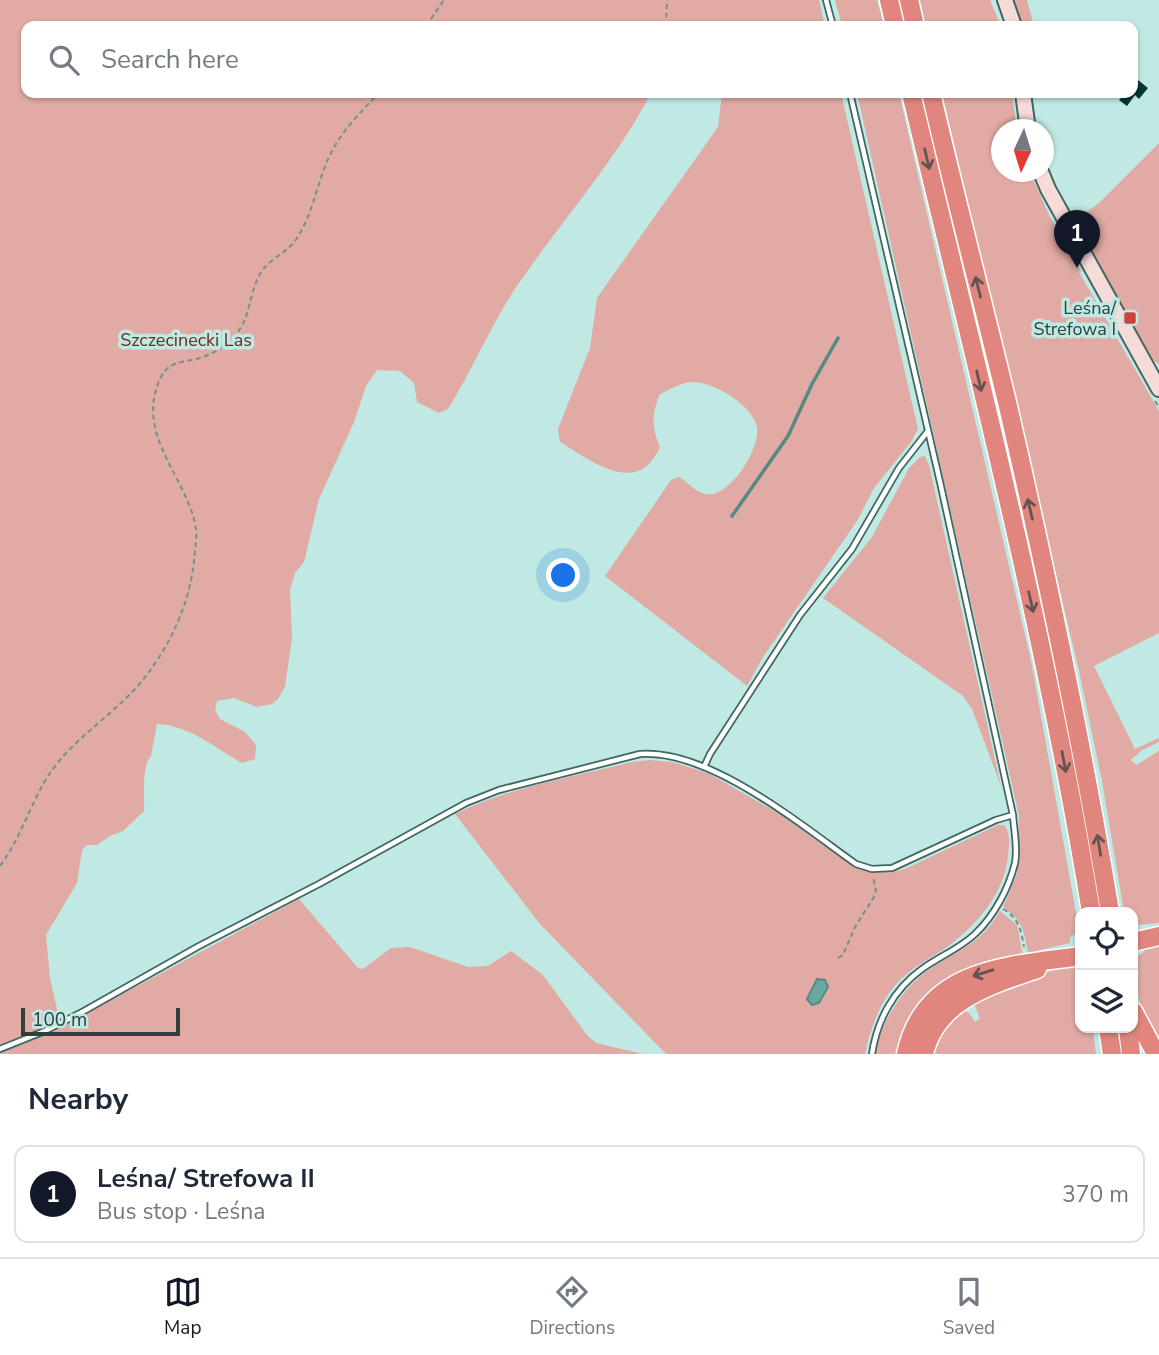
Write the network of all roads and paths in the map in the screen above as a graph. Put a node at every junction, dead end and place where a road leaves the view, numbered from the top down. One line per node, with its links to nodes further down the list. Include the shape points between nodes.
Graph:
1 (444, 0): 7 (path)
2 (667, 0): 8 (path)
3 (826, 0): 9 (lane)
4 (889, 0): 10 (highway)
5 (909, 0): 11 (highway)
6 (1004, 0): 12 (street)
7 (429, 21)
8 (666, 21)
9 (831, 21)
10 (894, 21)
11 (914, 21)
12 (1012, 21)
13 (374, 98): 24 (path, via 349,124 329,156 297,239 262,270 239,331 220,349 177,361 160,377 155,392 155,428 197,531 185,607 137,687 59,761)
14 (851, 98): 21 (lane)
15 (912, 98): 27 (highway, one-way to 27, via 1031,600)
16 (932, 98): 28 (highway, one-way to 16, via 1051,599)
17 (1024, 98): 18 (street)
18 (1027, 119)
19 (1045, 182): 20 (street)
20 (1158, 384)
21 (928, 432): 22 (lane, via 899,468 852,549 768,662); 23 (lane)
22 (704, 767): 25 (lane, via 749,791 856,864); 39 (lane, via 663,754 640,754 482,796 84,1011)
23 (1013, 815): 25 (lane, via 892,868); 26 (lane, via 1015,862)
24 (0, 866)
25 (872, 869): 34 (path, via 874,897)
26 (997, 905): 31 (path, via 1021,926); 40 (lane, via 975,934 922,969 893,998)
27 (1090, 907)
28 (1109, 907)
29 (1159, 936): 30 (highway)
30 (1138, 941)
31 (1026, 956)
32 (1075, 956): 41 (highway, one-way to 41, via 1013,965 960,981 929,1006)
33 (1075, 957): 42 (highway, via 959,1001 933,1029)
34 (838, 958)
35 (1138, 1020): 46 (highway)
36 (1107, 1033): 43 (highway)
37 (1108, 1033): 44 (highway)
38 (1129, 1033): 45 (highway)
39 (0, 1049)
40 (872, 1054)
41 (906, 1054)
42 (924, 1054)
43 (1105, 1054)
44 (1112, 1054)
45 (1131, 1054)
46 (1156, 1054)

